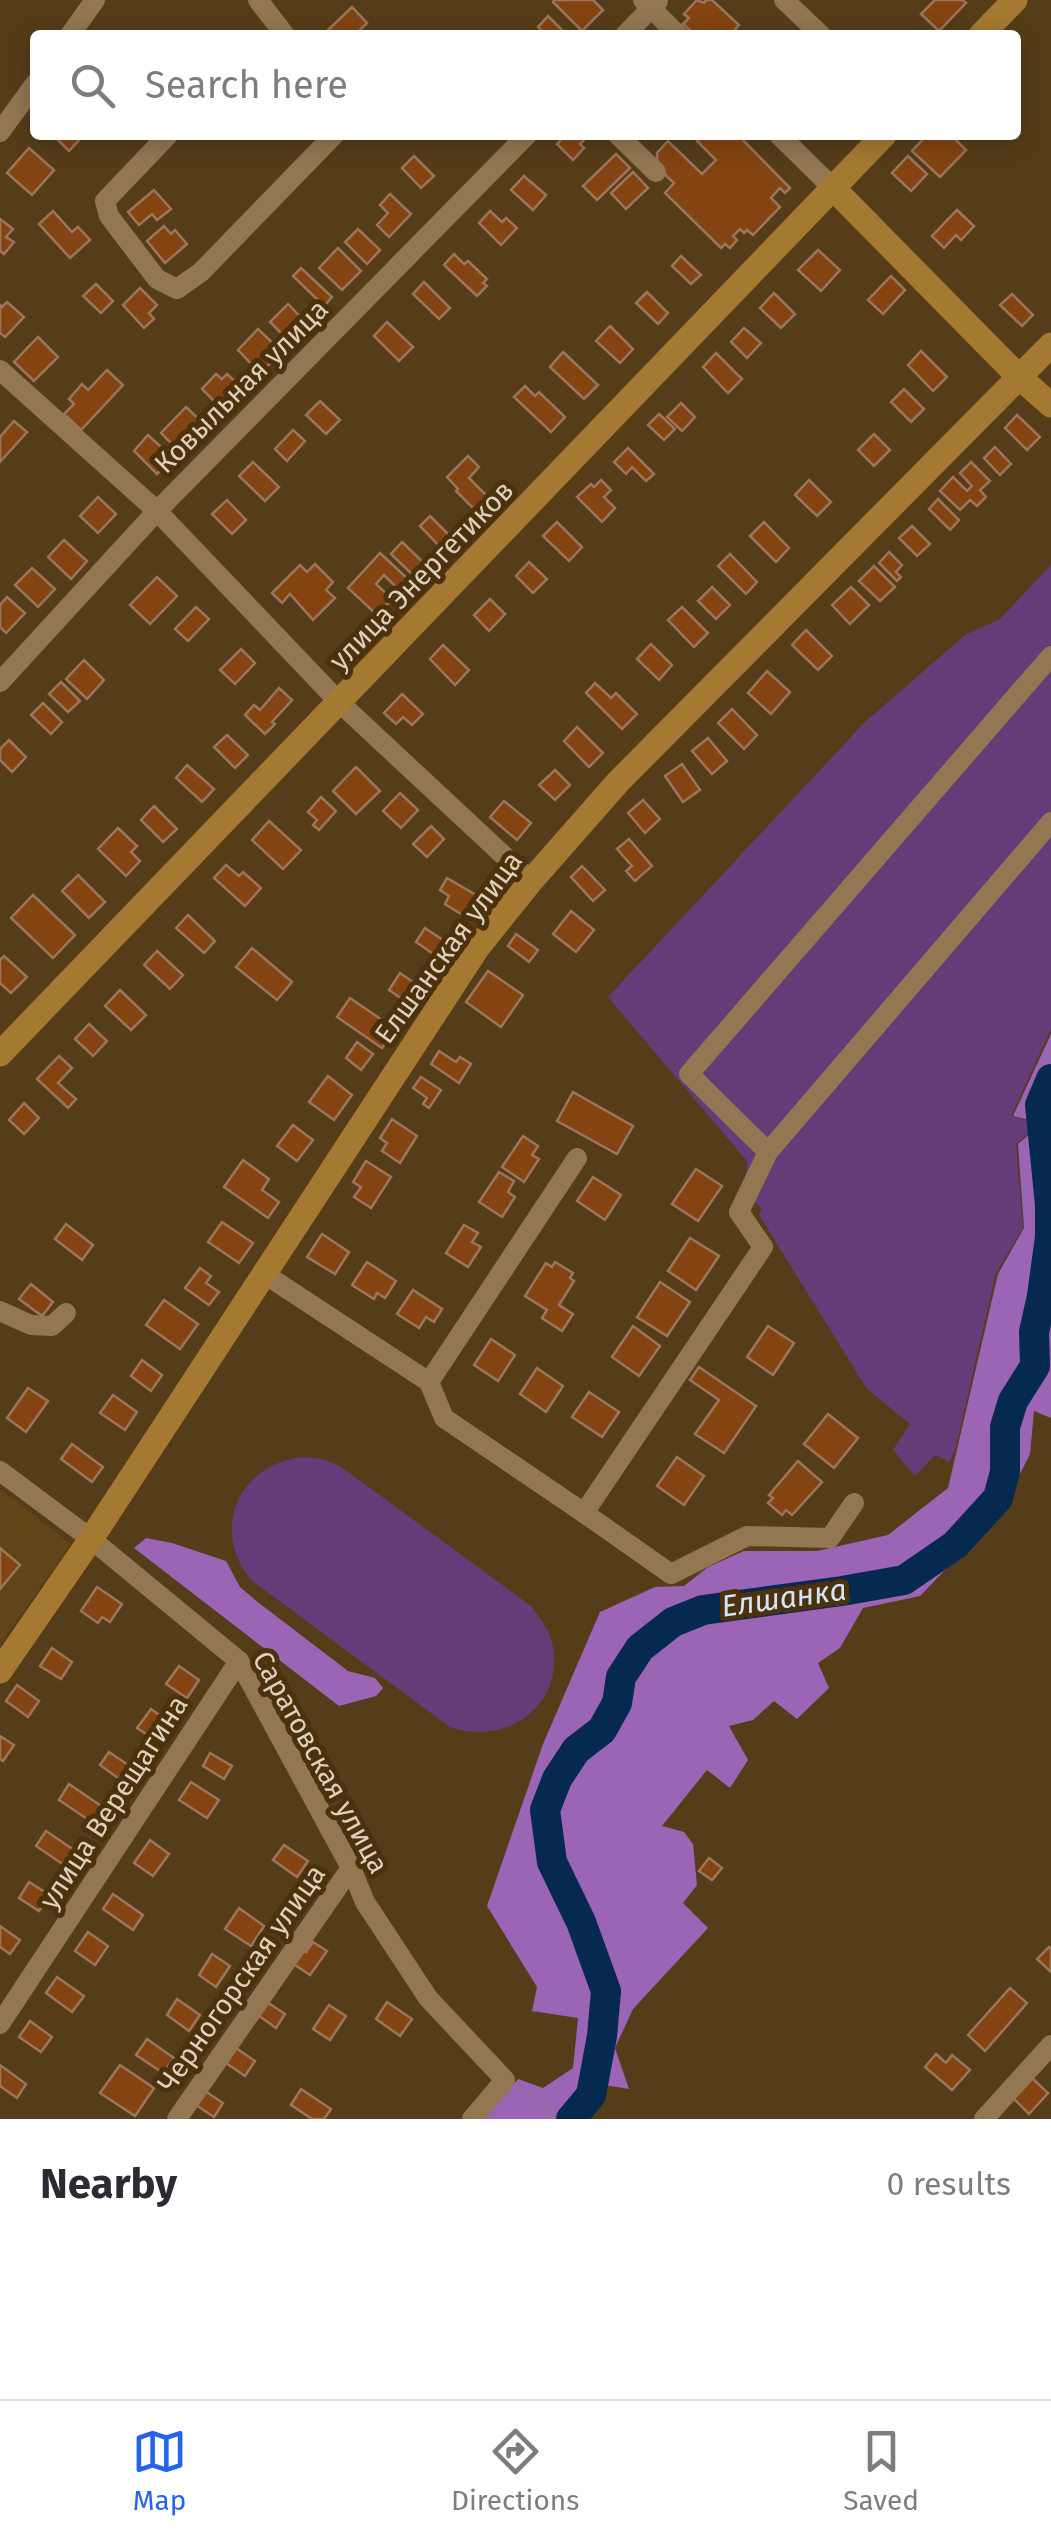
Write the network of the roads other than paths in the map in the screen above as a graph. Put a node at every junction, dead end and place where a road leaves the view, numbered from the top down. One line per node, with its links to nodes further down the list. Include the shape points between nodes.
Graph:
1 (95, 0): 6 (street)
2 (258, 0): 7 (street)
3 (784, 0): 10 (street)
4 (1015, 0): 11 (main road)
5 (651, 3): 8 (street); 9 (street)
6 (74, 30)
7 (274, 30)
8 (629, 30)
9 (674, 30)
10 (815, 30)
11 (986, 30)
12 (30, 91): 13 (street)
13 (0, 132)
14 (163, 140): 15 (street, via 105,201 108,216 158,278 177,289)
15 (329, 140)
16 (522, 140): 26 (street, Ковыльная улица)
17 (623, 140): 20 (street)
18 (784, 140): 21 (street)
19 (879, 140): 21 (main road, улица Энергетиков)
20 (656, 172)
21 (833, 188): 24 (main road); 29 (main road, улица Энергетиков)
22 (1051, 345): 24 (main road, Елшанская улица)
23 (0, 370): 26 (street)
24 (1020, 378): 25 (main road); 31 (main road, Елшанская улица, via 618,782)
25 (1051, 405)
26 (156, 511): 28 (street, Ковыльная улица); 29 (street)
27 (1051, 656): 33 (street, via 689,1074)
28 (0, 682)
29 (340, 703): 31 (street); 32 (main road, улица Энергетиков)
30 (1051, 822): 33 (street)
31 (530, 881): 35 (main road, Елшанская улица, via 478,947)
32 (0, 1054)
33 (768, 1152): 41 (street, via 739,1212 763,1246)
34 (576, 1158): 38 (street)
35 (266, 1274): 38 (street); 42 (main road, Елшанская улица)
36 (0, 1311): 37 (street, via 52,1326)
37 (66, 1314)
38 (429, 1382): 41 (street, via 444,1418)
39 (0, 1471): 42 (street, Саратовская улица)
40 (854, 1503): 41 (street, via 830,1538 747,1536 671,1574)
41 (584, 1513)
42 (91, 1539): 43 (street, Саратовская улица); 44 (main road, Елшанская улица)
43 (240, 1661): 45 (street, Саратовская улица); 46 (street, улица Верещагина)
44 (0, 1670)
45 (351, 1868): 48 (street, Черногорская улица); 49 (street, Саратовская улица, via 365,1902 428,1998 505,2080)
46 (0, 2024)
47 (1051, 2045): 50 (street)
48 (177, 2119)
49 (472, 2119)
50 (984, 2119)

